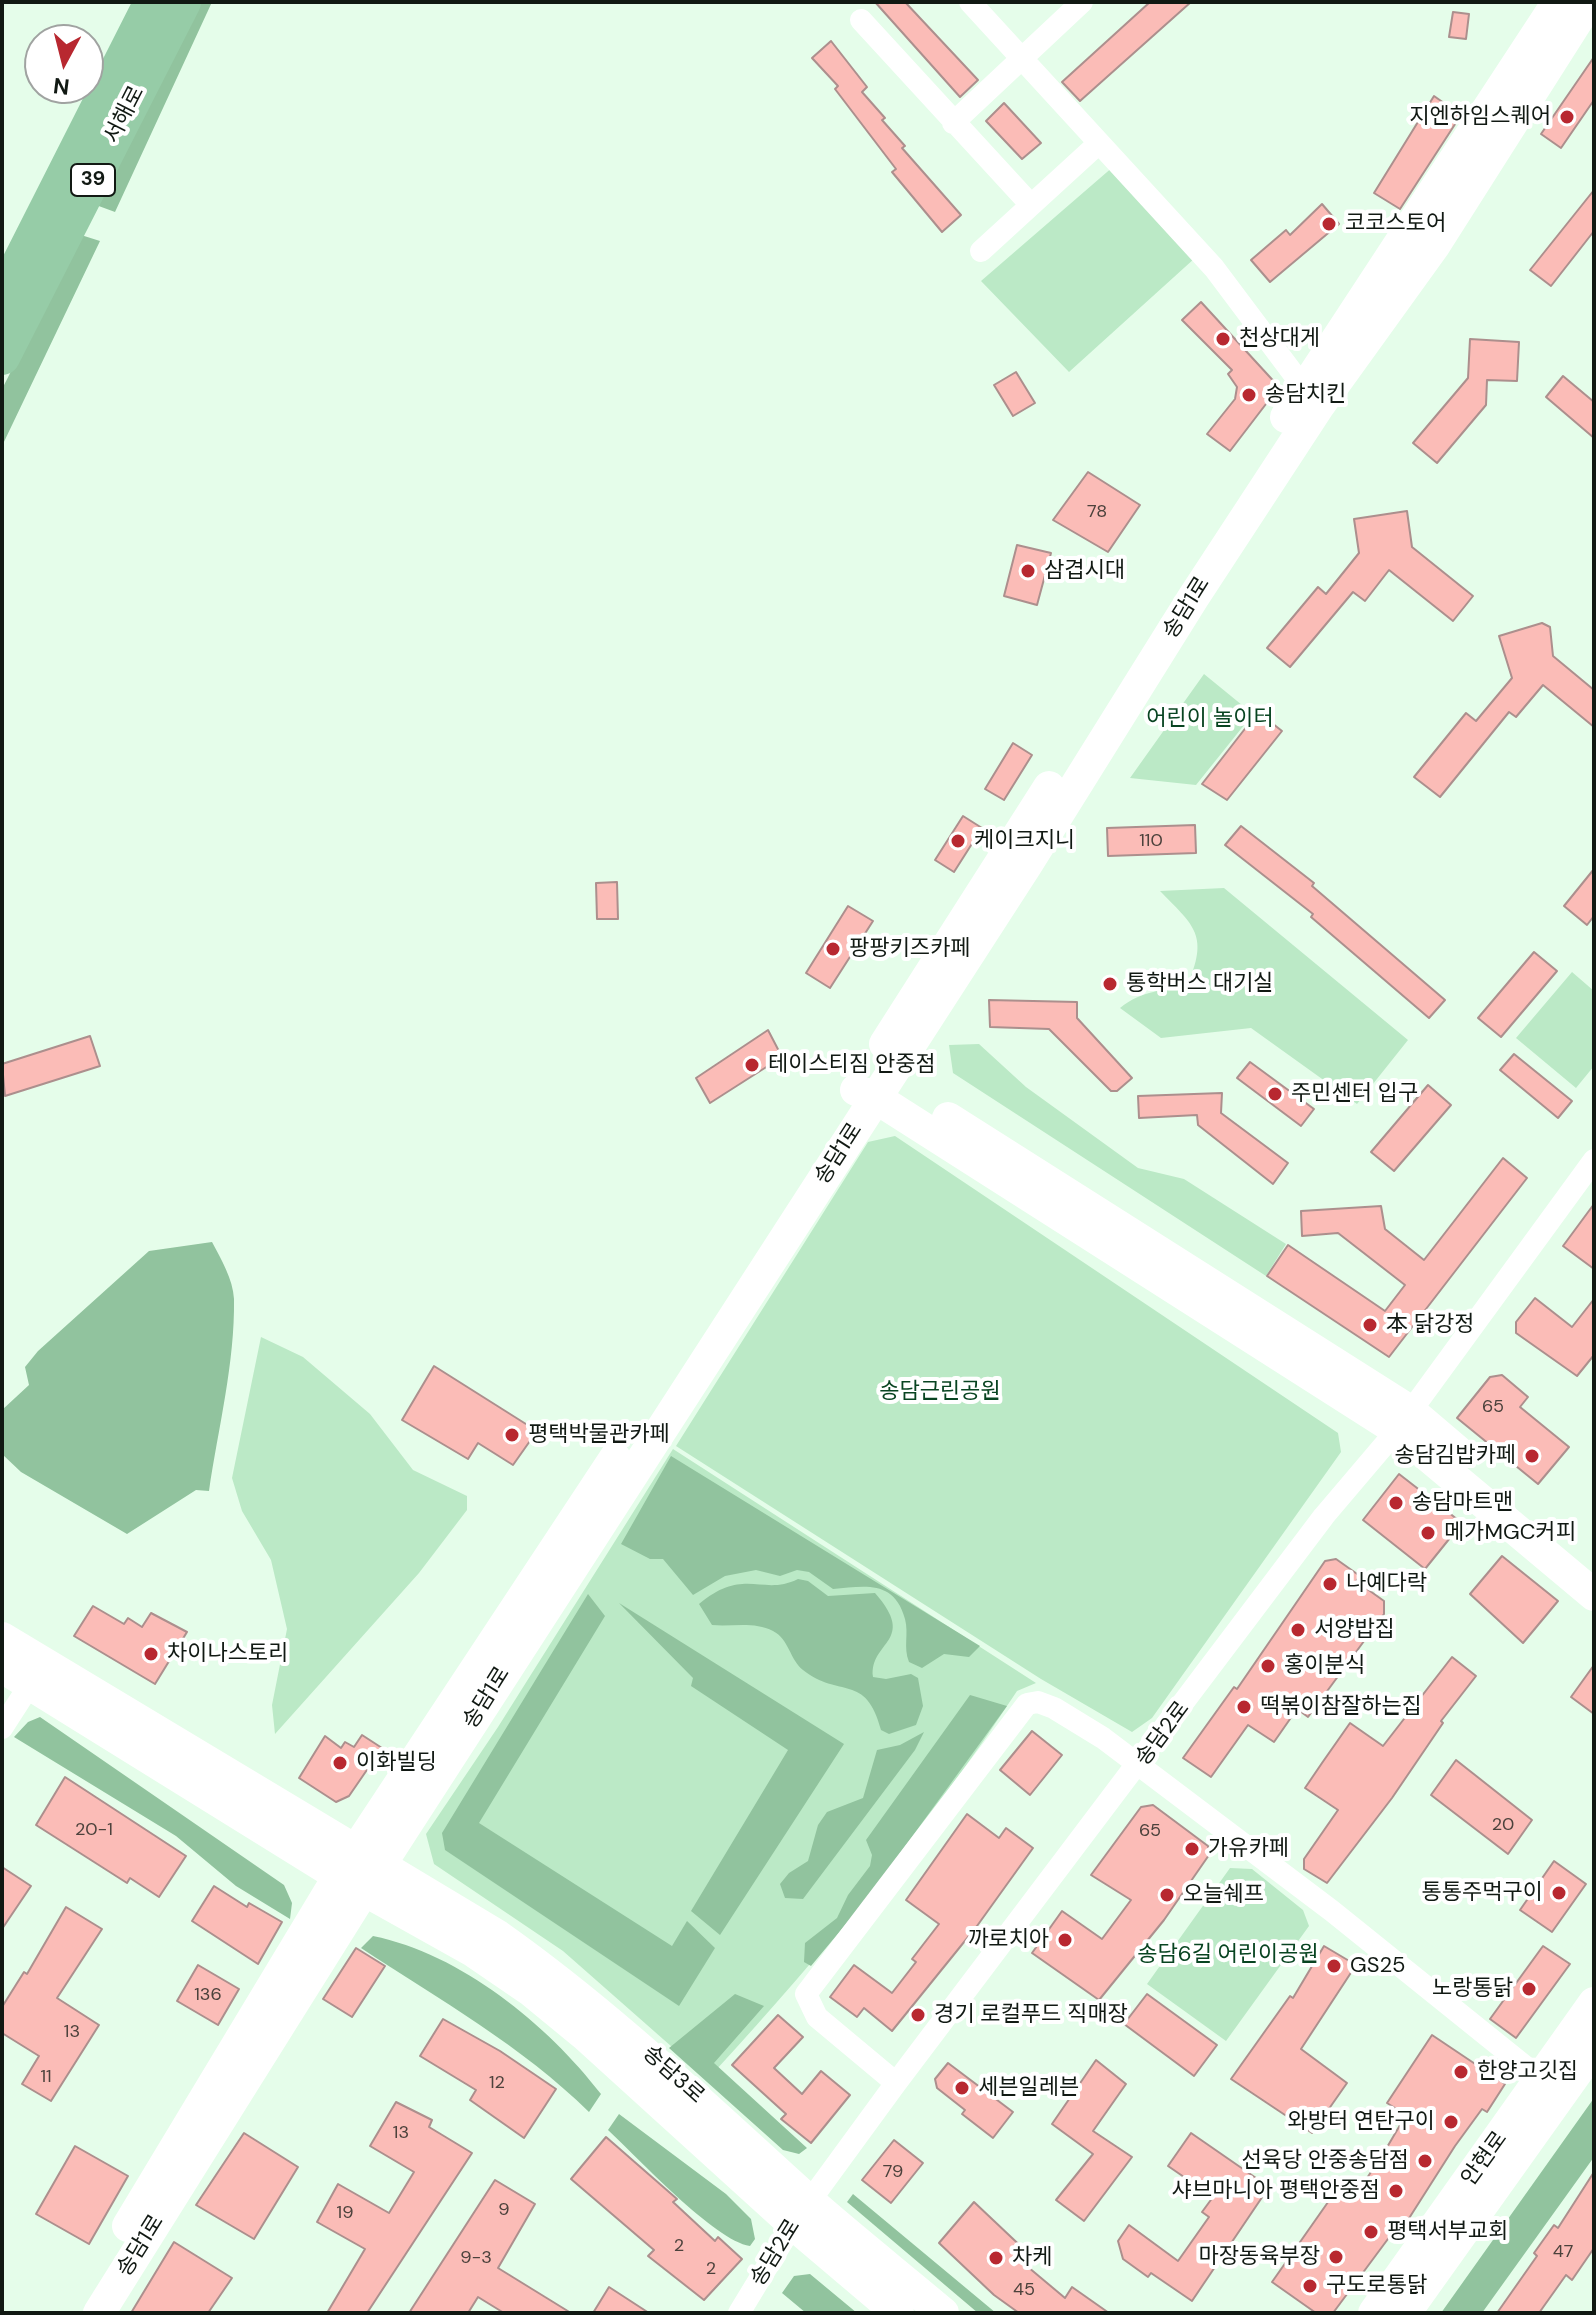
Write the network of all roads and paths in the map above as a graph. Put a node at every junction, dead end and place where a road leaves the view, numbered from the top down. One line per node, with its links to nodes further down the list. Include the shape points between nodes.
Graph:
1 (152, 2): 13 (main road, 서해로 / 39)
2 (183, 2): 14 (main road, 서해로 / 39)
3 (970, 2): 8 (street)
4 (1082, 2): 8 (street)
5 (1589, 2): 16 (main road, 송담1로, via 1434,246 1318,407)
6 (1546, 7): 15 (main road, 송담1로)
7 (861, 20): 9 (street)
8 (1022, 59): 9 (street); 10 (street)
9 (953, 123): 11 (street)
10 (1099, 143): 11 (street); 15 (street, via 1214,268)
11 (1031, 205): 12 (street)
12 (981, 251)
13 (2, 298)
14 (2, 357)
15 (1304, 388): 16 (main road, 송담1로)
16 (872, 1084): 18 (main road); 26 (main road, 송담1로)
17 (1594, 1160): 18 (street, 송담2로)
18 (1403, 1420): 19 (main road); 20 (main road); 25 (street, 송담2로, via 1324,1516)
19 (1594, 1568)
20 (1594, 1595)
21 (2, 1638): 26 (main road)
22 (2, 1667): 23 (main road)
23 (31, 1683): 24 (street); 26 (main road)
24 (2, 1728)
25 (1139, 1765): 29 (street); 30 (street, 송담2로); 30 (street, via 1054,1708 1027,1704 873,1904 806,1994 817,2017)
26 (360, 1872): 31 (main road, 송담3로, via 498,1936 574,1990 658,2061); 32 (main road, 송담1로); 33 (main road, 송담1로)
27 (1594, 2003): 29 (main road, 안현로)
28 (1594, 2048): 38 (main road, 안현로)
29 (1542, 2080): 37 (main road, 안현로)
30 (896, 2083): 31 (street, 송담2로)
31 (801, 2213): 34 (street, 송담2로); 35 (main road, 송담3로); 36 (main road, 송담3로)
32 (76, 2313)
33 (99, 2313)
34 (739, 2313)
35 (898, 2313)
36 (943, 2313)
37 (1374, 2313)
38 (1405, 2313)

